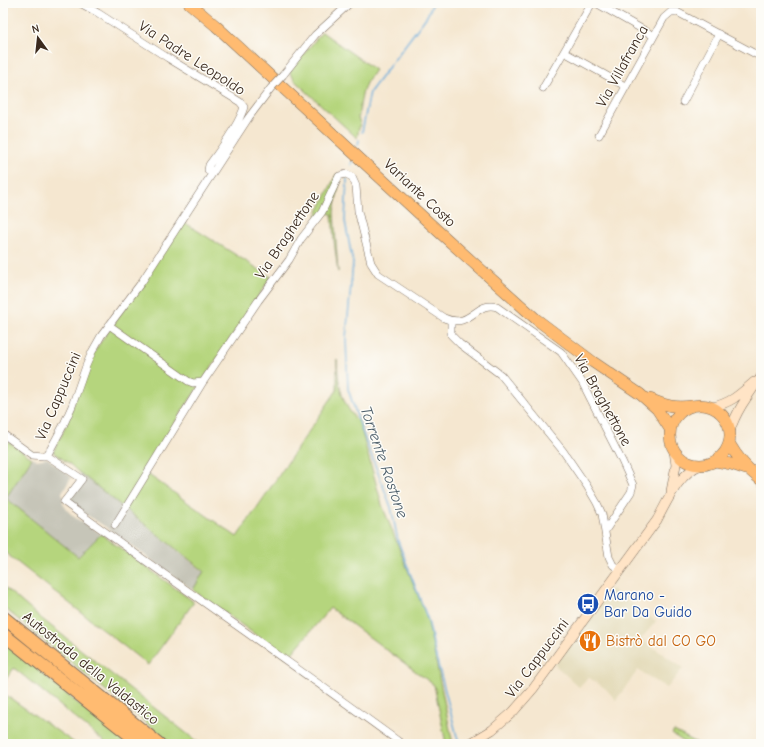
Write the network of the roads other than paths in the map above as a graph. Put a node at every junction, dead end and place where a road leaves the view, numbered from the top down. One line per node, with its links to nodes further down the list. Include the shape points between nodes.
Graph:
1 (80, 3): 14 (street, Via Padre Leopoldo, via 240,102 244,107 226,143 209,165 208,170)
2 (188, 3): 19 (main road, Variante Costo, via 536,319)
3 (350, 3): 14 (street, Via Padre Leopoldo, bridge, via 315,35 271,88)
4 (592, 3): 8 (street)
5 (596, 3): 7 (street)
6 (719, 34): 7 (street, Via Villafranca, via 677,12 671,12 664,18); 9 (street); 12 (street)
7 (654, 36): 10 (street, Via Villafranca)
8 (564, 52): 10 (street); 11 (street)
9 (761, 57)
10 (625, 86): 13 (street, Via Villafranca)
11 (543, 88)
12 (683, 102)
13 (599, 135)
14 (212, 174): 16 (street, Via Padre Leopoldo, via 141,283)
15 (452, 321): 18 (street, Via Braghettone, via 378,274 371,263 358,211 356,186 352,177 346,174 339,176 322,212); 34 (street, via 451,334 460,344 502,375 563,451 597,503); 34 (street, Via Braghettone, via 460,322 485,306 491,305 561,352 582,382 633,485)
16 (109, 325): 18 (street, via 188,381); 27 (street, Via Cappuccini, via 92,352 63,426)
17 (761, 376): 21 (main road, via 734,399); 23 (main road, via 739,409)
18 (203, 382): 33 (street)
19 (640, 394): 20 (main road, via 670,407); 22 (main road, via 656,409)
20 (692, 406): 21 (main road, via 699,404); 22 (main road, via 678,414)
21 (713, 408): 23 (main road, via 725,418)
22 (670, 429): 26 (main road)
23 (730, 431): 25 (main road)
24 (3, 434): 27 (street, Via Cappuccini, via 32,455)
25 (729, 443): 28 (main road); 30 (main road)
26 (674, 451): 29 (main road, via 686,462); 32 (main road, Via Cappuccini, via 676,465)
27 (46, 455): 40 (street, via 82,479 64,502)
28 (715, 461): 29 (main road); 30 (main road)
29 (701, 465): 32 (main road, Via Cappuccini, via 685,475)
30 (748, 470): 31 (main road)
31 (761, 480)
32 (669, 498): 35 (main road, Via Cappuccini, via 657,520)
33 (115, 525)
34 (606, 531): 35 (street, via 609,557)
35 (620, 570): 41 (main road, Via Cappuccini, via 513,712 492,730)
36 (3, 617): 39 (highway, Autostrada della Valdastico)
37 (3, 634): 38 (highway, Autostrada della Valdastico)
38 (141, 744)
39 (159, 744)
40 (402, 744)
41 (469, 744)

